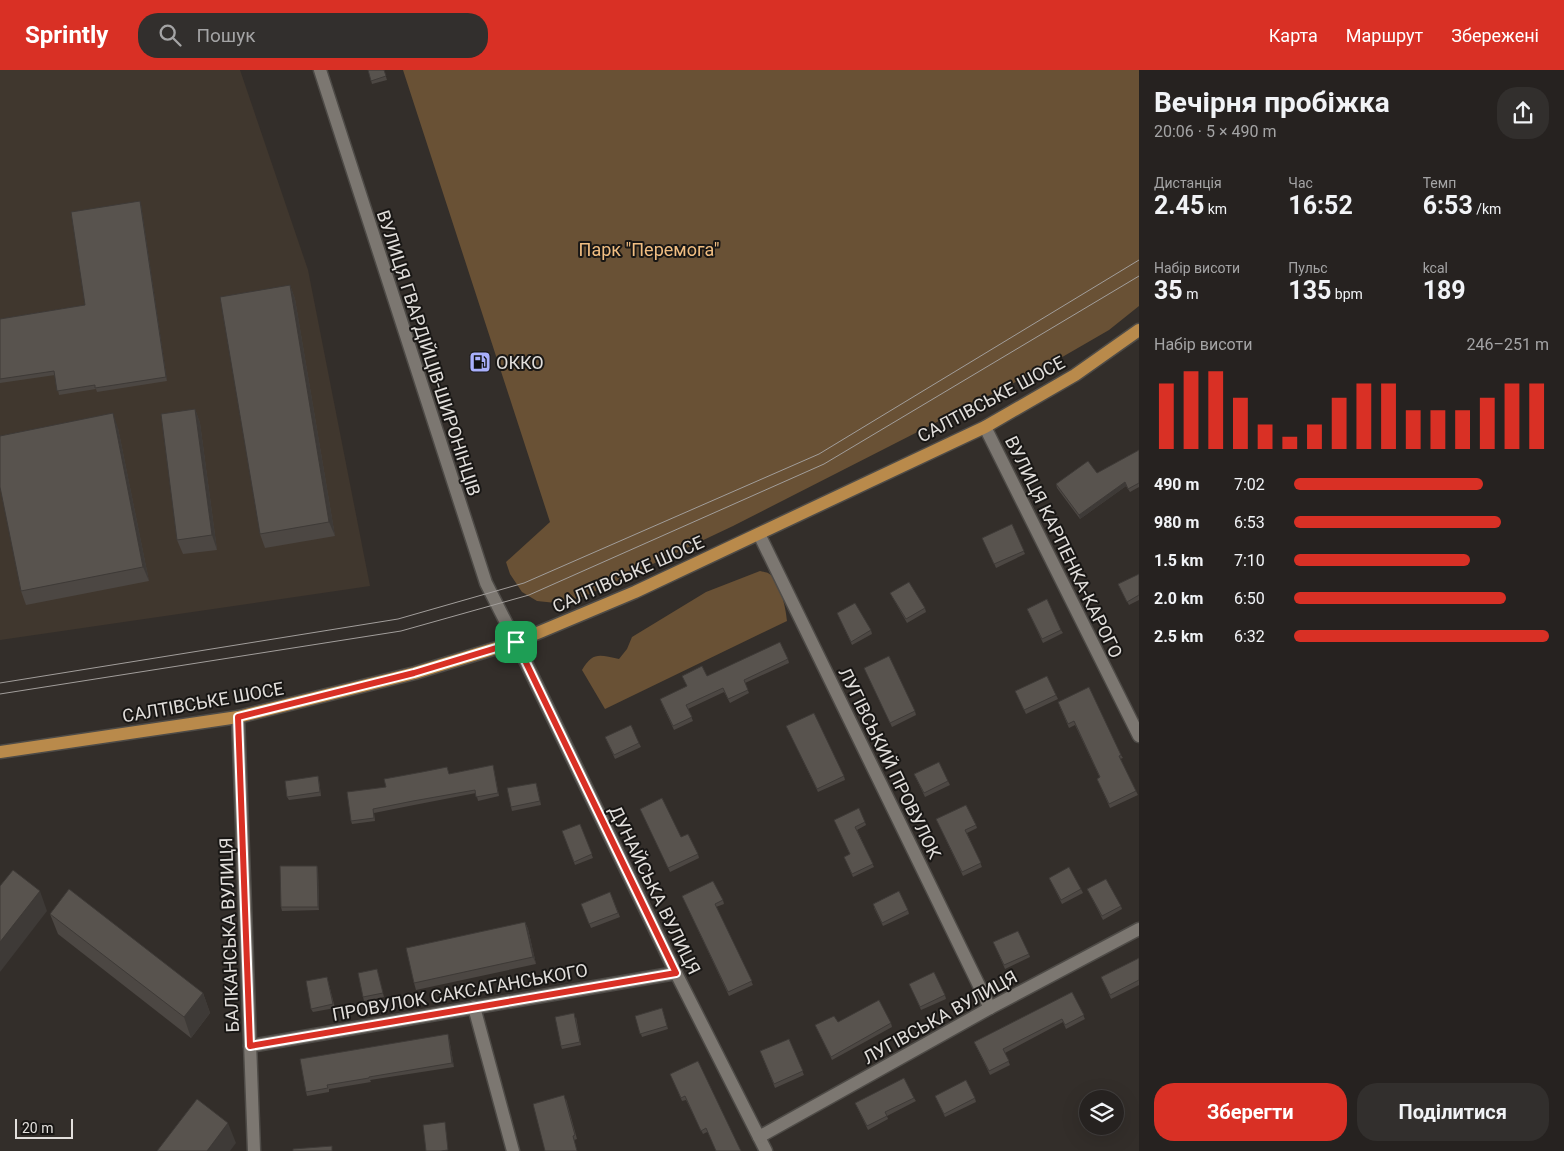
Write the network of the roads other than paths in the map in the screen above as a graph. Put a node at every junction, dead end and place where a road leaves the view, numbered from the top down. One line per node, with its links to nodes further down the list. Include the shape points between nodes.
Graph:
1 (320, 70): 5 (street, ВУЛИЦЯ ГВАРДІЙЦІВ-ШИРОНІНЦІВ, via 486,583)
2 (1139, 330): 3 (main road, САЛТІВСЬКЕ ШОСЕ, via 1075,375)
3 (985, 427): 4 (main road, САЛТІВСЬКЕ ШОСЕ); 7 (street, ВУЛИЦЯ КАРПЕНКА-КАРОГО)
4 (759, 534): 5 (main road, САЛТІВСЬКЕ ШОСЕ, via 635,592); 12 (street, ЛУГІВСЬКИЙ ПРОВУЛОК)
5 (516, 642): 6 (main road, САЛТІВСЬКЕ ШОСЕ, via 414,673); 10 (street, ДУНАЙСЬКА ВУЛИЦЯ)
6 (238, 717): 8 (main road, САЛТІВСЬКЕ ШОСЕ); 13 (street, БАЛКАНСЬКА ВУЛИЦЯ)
7 (1139, 736)
8 (0, 752)
9 (1139, 929): 12 (street, ЛУГІВСЬКА ВУЛИЦЯ)
10 (676, 973): 11 (street, ПРОВУЛОК САКСАГАНСЬКОГО); 14 (street, ДУНАЙСЬКА ВУЛИЦЯ)
11 (474, 1007): 13 (street, ПРОВУЛОК САКСАГАНСЬКОГО); 16 (street)
12 (990, 1008): 14 (street, ЛУГІВСЬКА ВУЛИЦЯ)
13 (250, 1046): 15 (street, БАЛКАНСЬКА ВУЛИЦЯ)
14 (759, 1137): 17 (street, ДУНАЙСЬКА ВУЛИЦЯ)
15 (254, 1151)
16 (513, 1151)
17 (766, 1151)

